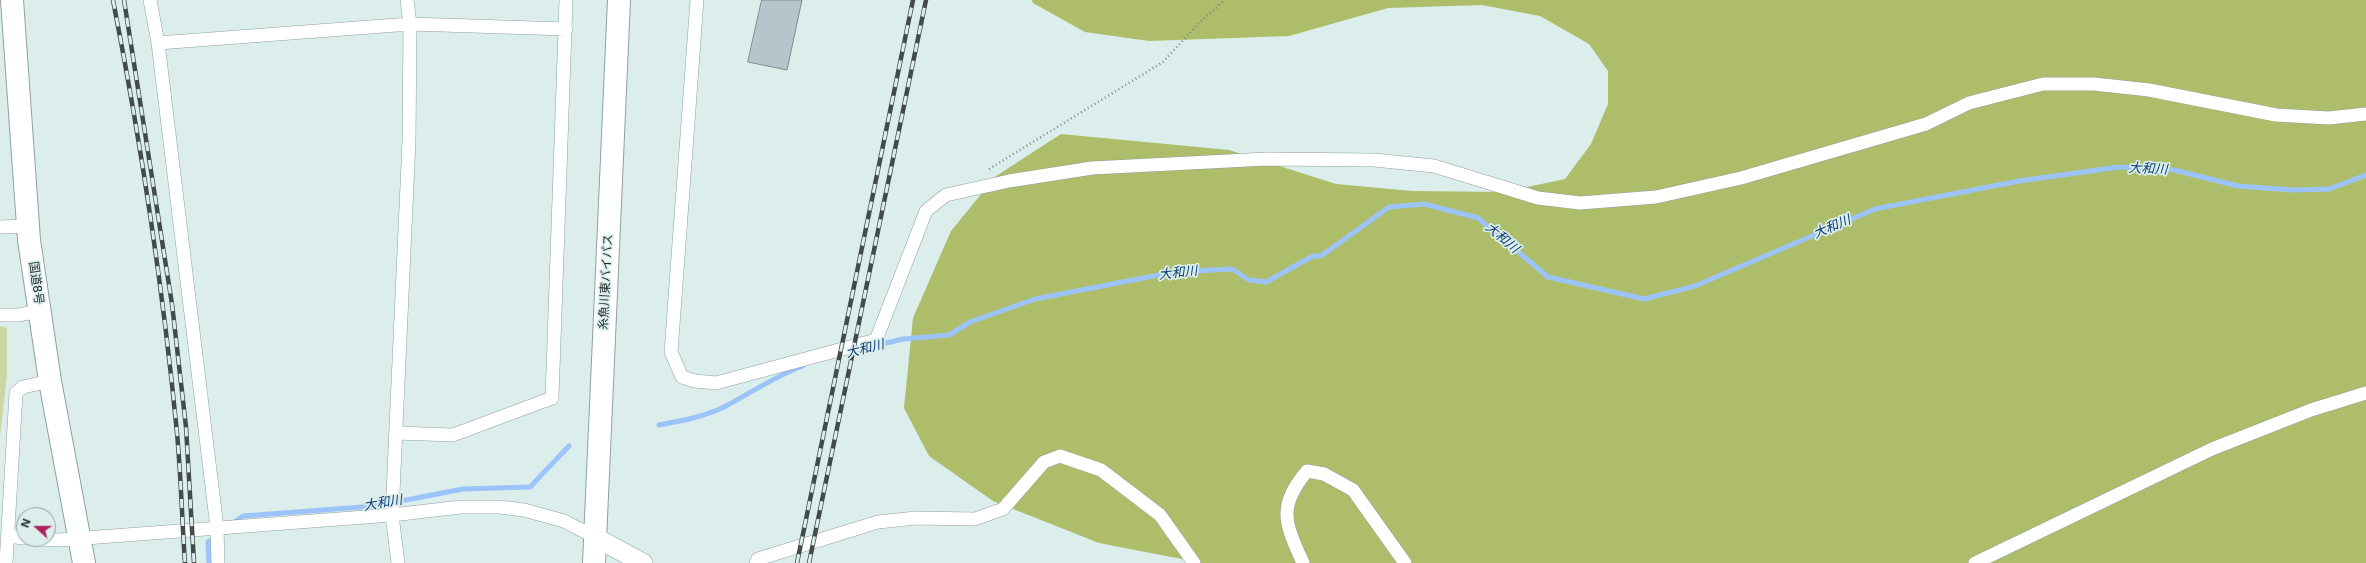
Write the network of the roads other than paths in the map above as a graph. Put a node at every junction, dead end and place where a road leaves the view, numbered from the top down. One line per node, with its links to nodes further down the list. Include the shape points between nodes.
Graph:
1 (12, 0): 12 (highway, 国道8号)
2 (150, 0): 9 (street)
3 (407, 0): 7 (street)
4 (566, 0): 8 (street)
5 (619, 0): 22 (highway, 糸魚川東バイパス)
6 (697, 0): 10 (street, via 671,352 682,377 696,382 716,383 876,340 926,211 946,195 1009,181 1092,168 1267,160 1374,160 1434,166 1538,198 1580,203 1656,198 1742,178 1926,124 1969,103 2043,84 2094,84 2149,90 2276,115 2329,118)
7 (410, 24): 8 (street); 9 (street); 17 (street, via 409,141)
8 (566, 29): 17 (street, via 552,398 453,435)
9 (158, 43): 19 (street)
10 (2366, 114)
11 (0, 226): 12 (street)
12 (28, 226): 13 (highway, 国道8号)
13 (40, 311): 14 (street); 15 (highway, 国道8号)
14 (0, 315)
15 (50, 381): 20 (street, via 23,387 16,393); 23 (highway, 国道8号)
16 (2366, 393): 35 (street, via 2311,410 2212,449)
17 (396, 433): 18 (street)
18 (392, 515): 19 (street); 22 (street, via 461,507 499,507 524,510 564,521); 28 (street)
19 (217, 528): 23 (street); 27 (street)
20 (8, 536): 21 (street); 25 (street)
21 (16, 537)
22 (595, 537): 29 (highway, 糸魚川東バイパス); 30 (street)
23 (78, 538): 24 (street); 26 (highway, 国道8号)
24 (56, 540)
25 (6, 563)
26 (84, 563)
27 (218, 563)
28 (398, 563)
29 (594, 563)
30 (643, 563)
31 (756, 563): 32 (street, via 758,559 878,522 916,518 975,519 1003,509 1044,462 1060,456 1100,470 1160,515)
32 (1194, 563)
33 (1303, 563): 34 (street, via 1290,535 1286,510 1293,489 1307,471 1324,474 1353,490)
34 (1405, 563)
35 (1975, 563)

